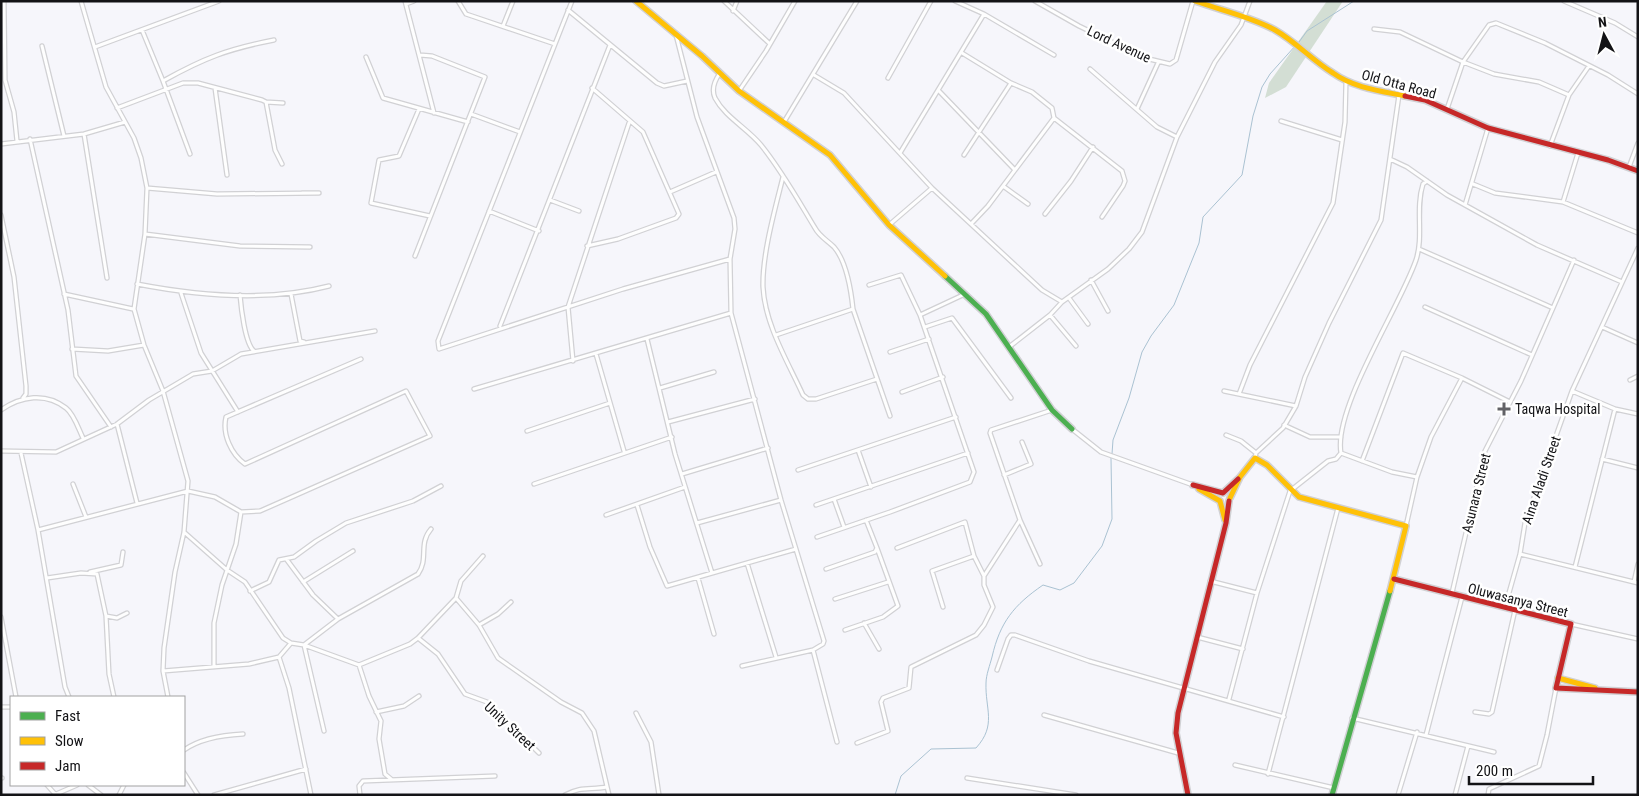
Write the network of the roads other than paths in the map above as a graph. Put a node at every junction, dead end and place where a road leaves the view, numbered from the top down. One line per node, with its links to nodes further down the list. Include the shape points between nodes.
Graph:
1 (4, 1): 80 (street, via 5,80 14,112)
2 (81, 1): 34 (street)
3 (219, 1): 26 (street)
4 (414, 1): 19 (street)
5 (458, 1): 24 (street, via 466,14)
6 (513, 1): 24 (street)
7 (572, 1): 20 (street)
8 (636, 1): 27 (street)
9 (724, 1): 21 (street)
10 (737, 1): 21 (street)
11 (795, 1): 31 (street)
12 (857, 1): 44 (street)
13 (931, 1): 45 (street)
14 (955, 1): 22 (street)
15 (1035, 1): 39 (street, Lord Avenue, via 1079,26)
16 (1194, 1): 23 (street, Old Otta Road); 39 (street, Lord Avenue, via 1176,60 1170,64)
17 (1250, 1): 23 (street)
18 (1564, 1): 28 (street, via 1615,23)
19 (406, 2): 37 (street)
20 (568, 10): 30 (street); 32 (street)
21 (733, 12): 31 (street)
22 (984, 14): 35 (street); 36 (street)
23 (1242, 18): 46 (street, Old Otta Road, via 1272,28); 77 (street, via 1242,25 1204,81)
24 (503, 26): 30 (street)
25 (1374, 29): 40 (street, via 1400,32)
26 (142, 30): 34 (street); 47 (street)
27 (675, 32): 43 (street); 48 (street)
28 (1638, 37)
29 (274, 40): 47 (street, via 203,59)
30 (555, 44): 73 (street)
31 (770, 44): 53 (street)
32 (610, 45): 48 (street, via 657,83 664,86); 51 (street)
33 (42, 46): 76 (street)
34 (95, 47): 60 (street, via 106,87)
35 (962, 53): 49 (street); 54 (street)
36 (1054, 54)
37 (420, 55): 64 (street); 65 (street, via 432,56 483,74 485,77)
38 (366, 57): 61 (street, via 383,98)
39 (1158, 62): 62 (street)
40 (1463, 62): 41 (street, via 1489,25 1496,23); 57 (street, via 1494,74 1539,82); 63 (street)
41 (1589, 66): 55 (street); 57 (street)
42 (1090, 69): 62 (street)
43 (720, 73): 53 (street); 96 (street, via 713,89 715,97 728,114 760,143)
44 (814, 75): 70 (street); 85 (street, via 844,93)
45 (888, 78)
46 (1346, 80): 56 (street, Old Otta Road); 79 (street)
47 (164, 81): 52 (street)
48 (687, 81): 94 (street)
49 (1011, 83): 66 (street, via 1032,92 1052,108); 74 (street)
50 (215, 88): 52 (street, via 183,83); 58 (street); 95 (street)
51 (592, 88): 71 (street); 104 (street)
52 (167, 90): 60 (street); 87 (street)
53 (739, 90): 70 (street)
54 (940, 91): 74 (street); 85 (street)
55 (1638, 94)
56 (1400, 95): 63 (street, Old Otta Road); 89 (street)
57 (1569, 95): 83 (street)
58 (266, 102): 59 (street); 90 (street, via 275,150)
59 (283, 103)
60 (117, 108): 68 (street)
61 (419, 109): 64 (street); 112 (street, via 399,156 378,160 372,203)
62 (1137, 109): 77 (street, via 1157,128)
63 (1447, 109): 72 (street, Old Otta Road)
64 (434, 113): 69 (street)
65 (471, 114): 69 (street); 73 (street)
66 (1054, 118): 84 (street); 92 (street)
67 (1281, 121): 79 (street)
68 (125, 122): 75 (street); 100 (street, via 141,158)
69 (468, 122): 112 (street)
70 (784, 122): 115 (street, via 830,155)
71 (630, 123): 102 (street, via 643,132); 119 (street)
72 (1488, 128): 83 (street, Old Otta Road); 98 (street)
73 (520, 132): 108 (street)
74 (980, 132): 88 (street); 92 (street)
75 (84, 134): 76 (street); 126 (street)
76 (64, 136): 78 (street)
77 (1177, 137): 127 (street, via 1142,232 1122,256)
78 (30, 139): 80 (street); 133 (street)
79 (1342, 140): 181 (street, via 1333,202 1250,365)
80 (17, 141): 82 (street)
81 (1638, 143): 91 (street)
82 (1, 144)
83 (1550, 146): 86 (street, Old Otta Road)
84 (1093, 147): 110 (street); 113 (street, via 1122,171 1125,181)
85 (900, 153): 101 (street)
86 (1578, 153): 91 (street, Old Otta Road); 105 (street)
87 (190, 154)
88 (964, 155)
89 (1390, 159): 97 (street); 187 (street, via 1381,220 1325,332)
90 (282, 164)
91 (1629, 167): 93 (street, Old Otta Road)
92 (1014, 169): 99 (street)
93 (1638, 171)
94 (716, 172): 102 (street); 124 (street, via 734,218)
95 (227, 175)
96 (783, 176): 143 (street, via 816,231 840,256); 153 (street, via 770,227 763,286 767,311)
97 (1427, 181): 107 (street); 122 (street, via 1423,184 1418,210)
98 (1473, 184): 105 (street, via 1495,193); 107 (street)
99 (1003, 186): 106 (street); 114 (street)
100 (147, 188): 103 (street, via 218,194 318,193); 118 (street)
101 (932, 188): 114 (street); 115 (street)
102 (670, 192): 119 (street, via 679,214 676,218 618,239)
103 (302, 193)
104 (550, 200): 109 (street); 116 (street)
105 (1563, 202): 117 (street)
106 (1028, 204)
107 (1465, 205): 125 (street, via 1537,245)
108 (488, 211): 116 (street); 149 (street, via 438,341 438,349)
109 (579, 211)
110 (1045, 214)
111 (1, 215): 182 (street, via 14,276 26,386)
112 (430, 216): 123 (street)
113 (1102, 217)
114 (971, 224): 138 (street, via 1042,290)
115 (889, 225): 135 (street)
116 (539, 231): 149 (street)
117 (1638, 233)
118 (145, 234): 120 (street, via 240,246); 129 (street)
119 (587, 246): 139 (street)
120 (310, 247)
121 (1638, 248): 128 (street, Aina Aladi Street)
122 (1419, 249): 141 (street); 203 (street, via 1412,272 1365,368)
123 (415, 256)
124 (730, 260): 139 (street); 145 (street)
125 (1574, 260): 128 (street); 141 (street, Asunara Street)
126 (107, 278)
127 (1091, 280): 137 (street); 144 (street)
128 (1622, 282): 151 (street, Aina Aladi Street)
129 (137, 284): 132 (street); 142 (street)
130 (869, 285): 147 (street, via 901,275)
131 (329, 286): 134 (street)
132 (181, 292): 136 (street); 168 (street, via 201,353)
133 (63, 293): 142 (street); 161 (street)
134 (291, 294): 136 (street); 156 (street, via 300,340)
135 (965, 294): 147 (street); 160 (street, via 986,314)
136 (240, 295): 162 (street, via 250,345 252,351)
137 (1069, 298): 138 (street); 148 (street)
138 (1062, 302): 146 (street)
139 (568, 307): 149 (street); 167 (street)
140 (1425, 307): 165 (street)
141 (1553, 308): 165 (street, Asunara Street)
142 (134, 309): 158 (street)
143 (853, 309): 153 (street); 173 (street)
144 (1108, 311)
145 (731, 313): 154 (street); 184 (street)
146 (1050, 314): 159 (street); 160 (street)
147 (920, 315): 150 (street)
148 (1088, 324)
149 (500, 327)
150 (925, 327): 155 (street); 183 (street, via 952,318)
151 (1602, 327): 157 (street); 179 (street, Aina Aladi Street)
152 (375, 331): 156 (street)
153 (776, 335): 173 (street, via 803,395 808,399)
154 (647, 339): 164 (street); 175 (street)
155 (929, 339): 163 (street); 171 (street)
156 (306, 342): 162 (street)
157 (1638, 343)
158 (144, 345): 161 (street, via 108,351); 177 (street)
159 (1076, 346)
160 (1009, 347): 190 (street)
161 (72, 348): 198 (street, via 76,376)
162 (258, 351): 168 (street, via 241,354)
163 (890, 352)
164 (596, 354): 167 (street); 186 (street)
165 (1532, 355): 185 (street, Asunara Street)
166 (361, 360): 191 (street)
167 (573, 361): 176 (street)
168 (212, 371): 177 (street, via 192,374); 191 (street)
169 (714, 372): 175 (street)
170 (1638, 376): 174 (street)
171 (943, 377): 180 (street); 194 (street)
172 (1462, 378): 185 (street); 215 (street, via 1401,354); 221 (street, via 1431,437)
173 (877, 379): 193 (street)
174 (1630, 380)
175 (660, 388): 195 (street)
176 (474, 389)
177 (163, 391): 196 (street); 228 (street, via 188,480)
178 (1224, 391): 181 (street)
179 (1572, 391): 188 (street); 257 (street, Aina Aladi Street, via 1525,523)
180 (902, 392)
181 (1239, 394): 187 (street)
182 (23, 398): 189 (street); 204 (street, via 48,398 67,408)
183 (1011, 398)
184 (754, 399): 195 (street); 206 (street)
185 (1510, 402): 279 (street, Asunara Street, via 1485,451)
186 (610, 403): 200 (street); 209 (street)
187 (1296, 406): 197 (street)
188 (1615, 409): 192 (street); 214 (street)
189 (1, 410)
190 (1052, 410): 199 (street); 219 (street, via 992,430 991,438)
191 (238, 412): 239 (street, via 226,417 224,430 234,456 245,464 406,391 430,436 267,509)
192 (1638, 414)
193 (890, 416)
194 (956, 417): 207 (street); 211 (street)
195 (668, 422): 202 (street)
196 (117, 424): 198 (street); 235 (street)
197 (1284, 425): 203 (street, via 1310,437); 213 (street)
198 (110, 427): 204 (street)
199 (1072, 429): 224 (street, via 1101,452)
200 (526, 431)
201 (1226, 435): 213 (street, via 1241,441)
202 (672, 437): 209 (street); 218 (street)
203 (1341, 437): 212 (street)
204 (83, 438): 210 (street, via 56,452)
205 (1022, 442): 219 (street, via 1031,464)
206 (768, 448): 218 (street); 232 (street)
207 (858, 450): 217 (street); 227 (street)
208 (1, 451): 210 (street)
209 (624, 452): 223 (street)
210 (21, 453): 249 (street)
211 (968, 453): 227 (street); 242 (street, via 974,472 970,482)
212 (1341, 453): 215 (street); 229 (street)
213 (1256, 455): 220 (street); 229 (street)
214 (1602, 459): 216 (street); 264 (street)
215 (1362, 461): 221 (street)
216 (1638, 468)
217 (798, 470)
218 (682, 474): 226 (street)
219 (1004, 475): 243 (street)
220 (1240, 477): 230 (street); 233 (street)
221 (1416, 477): 246 (street)
222 (73, 484): 241 (street)
223 (534, 484)
224 (1193, 485): 230 (street); 234 (street)
225 (442, 486): 260 (street, via 405,504 346,523)
226 (685, 487): 236 (street); 244 (street)
227 (871, 487): 231 (street)
228 (188, 491): 235 (street); 239 (street, via 215,497); 250 (street)
229 (1290, 491): 238 (street, via 1313,502); 278 (street)
230 (1223, 493): 233 (street, via 1228,494); 234 (street, via 1219,496)
231 (834, 499): 237 (street); 247 (street)
232 (781, 500): 244 (street); 254 (street)
233 (1230, 500): 234 (street, via 1223,504); 245 (street)
234 (1220, 501): 245 (street)
235 (137, 503): 241 (street)
236 (637, 505): 240 (street); 271 (street, via 665,584 671,586)
237 (816, 506)
238 (1338, 507): 246 (street); 325 (street)
239 (242, 512): 266 (street)
240 (606, 515)
241 (86, 518): 249 (street)
242 (866, 520): 247 (street); 252 (street)
243 (1020, 520): 262 (street); 269 (street)
244 (697, 523): 268 (street)
245 (1226, 523): 273 (street)
246 (1406, 526): 272 (street)
247 (844, 527): 251 (street)
248 (430, 529): 290 (street, via 423,542 424,564 418,574)
249 (38, 530): 270 (street)
250 (184, 532): 266 (street); 310 (street, via 165,636)
251 (817, 537)
252 (877, 548): 265 (street, via 870,555); 275 (street)
253 (897, 548): 259 (street, via 965,522)
254 (796, 549): 261 (street); 303 (street, via 824,641)
255 (353, 551): 274 (street)
256 (123, 552): 267 (street, via 121,565)
257 (1520, 554): 264 (street); 285 (street, Aina Aladi Street)
258 (483, 556): 281 (street, via 461,581)
259 (974, 556): 269 (street); 284 (street, via 932,572)
260 (287, 560): 274 (street); 277 (street, via 277,562 269,582)
261 (747, 563): 268 (street); 304 (street)
262 (1040, 564)
263 (1638, 564): 276 (street)
264 (1575, 567): 276 (street)
265 (826, 568)
266 (228, 570): 277 (street, via 245,582); 307 (street, via 214,623)
267 (87, 573): 270 (street); 288 (street, via 97,574)
268 (712, 573): 271 (street)
269 (984, 576): 332 (street, via 984,585 993,607 984,625 976,635 911,667 909,688 883,698 881,702 888,731)
270 (47, 578): 316 (street)
271 (698, 578): 295 (street)
272 (1394, 579): 279 (street, Oluwasanya Street); 326 (street)
273 (1210, 581): 278 (street); 296 (street)
274 (303, 582): 290 (street)
275 (888, 582): 282 (street); 291 (street, via 898,606 884,617)
276 (1636, 582)
277 (250, 591): 299 (street, via 283,638)
278 (1257, 593): 302 (street)
279 (1452, 595): 280 (street, Oluwasanya Street)
280 (1462, 597): 285 (street, Oluwasanya Street); 330 (street)
281 (456, 598): 293 (street); 297 (street)
282 (835, 600)
283 (511, 602): 293 (street)
284 (943, 607)
285 (1504, 607): 286 (street, Oluwasanya Street)
286 (1515, 610): 292 (street, Oluwasanya Street); 322 (street, via 1492,712)
287 (127, 613): 288 (street, via 117,618)
288 (106, 616): 317 (street, via 109,674)
289 (1, 617): 315 (street)
290 (338, 619): 300 (street)
291 (864, 623): 294 (street); 301 (street)
292 (1571, 624): 298 (street, Oluwasanya Street); 311 (street)
293 (478, 625): 347 (street, via 498,658 582,713 594,731)
294 (845, 630)
295 (714, 634)
296 (1197, 637): 302 (street); 313 (street)
297 (418, 638): 306 (street); 336 (street, Unity Street, via 438,654 465,694 487,702)
298 (1638, 639)
299 (291, 643): 300 (street); 305 (street)
300 (304, 645): 306 (street); 327 (street)
301 (879, 649)
302 (1243, 649): 320 (street)
303 (813, 650): 304 (street); 331 (street)
304 (776, 657): 308 (street)
305 (279, 658): 307 (street); 339 (street, via 289,688)
306 (359, 665): 321 (street)
307 (214, 666): 310 (street)
308 (742, 666)
309 (997, 670): 313 (street, via 1008,639 1015,635)
310 (163, 671): 318 (street)
311 (1558, 678): 312 (street); 314 (street, via 1596,688)
312 (1556, 688): 314 (street); 363 (street, via 1539,766 1489,789)
313 (1184, 689): 320 (street); 337 (street, via 1176,733)
314 (1638, 690)
315 (16, 696)
316 (69, 696)
317 (114, 696)
318 (168, 696)
319 (420, 696): 321 (street, via 404,706)
320 (1229, 699): 325 (street)
321 (376, 712): 344 (street, via 381,722 379,738 385,774)
322 (1475, 712)
323 (636, 713): 357 (street, via 651,742)
324 (1044, 715): 337 (street)
325 (1284, 717): 340 (street)
326 (1351, 718): 328 (street); 348 (street)
327 (324, 731)
328 (1417, 732): 330 (street); 361 (street)
329 (243, 734): 334 (street, via 226,735)
330 (1426, 735): 333 (street)
331 (837, 742)
332 (857, 743)
333 (1468, 746): 335 (street); 362 (street)
334 (185, 749)
335 (1494, 752)
336 (539, 753)
337 (1178, 753): 359 (street)
338 (1235, 765): 340 (street)
339 (306, 770): 352 (street); 353 (street)
340 (1268, 774): 348 (street)
341 (185, 775): 351 (street)
342 (495, 776): 344 (street)
343 (967, 778): 358 (street)
344 (392, 780): 354 (street, via 363,781 359,786)
345 (75, 786): 349 (street)
346 (89, 786): 350 (street)
347 (607, 787): 355 (street, via 580,788); 356 (street)
348 (1334, 788): 360 (street)
349 (54, 795)
350 (101, 795)
351 (198, 795)
352 (214, 795)
353 (311, 795)
354 (360, 795)
355 (565, 795)
356 (609, 795)
357 (659, 795)
358 (1076, 795)
359 (1188, 795)
360 (1332, 795)
361 (1398, 795)
362 (1455, 795)
363 (1488, 795)

